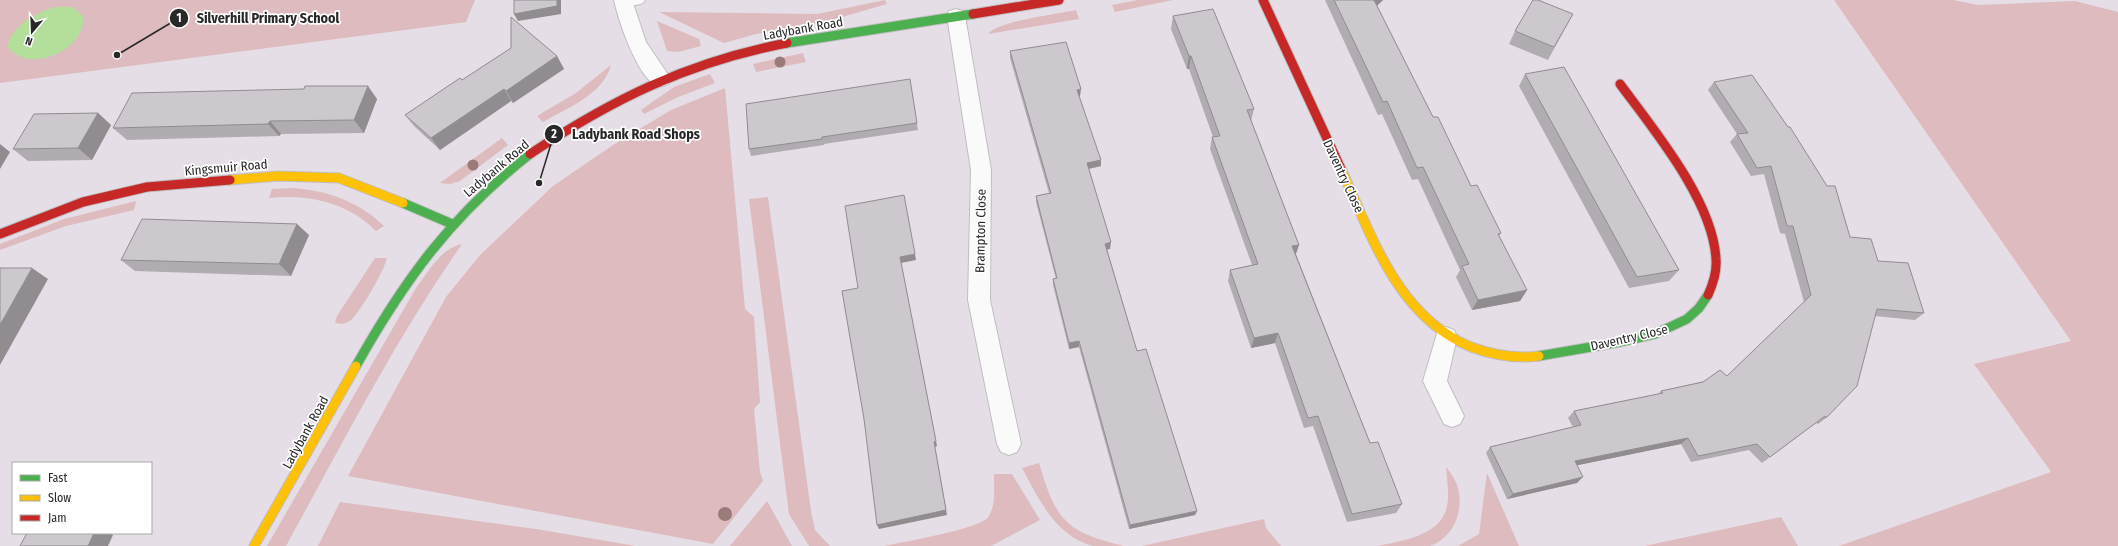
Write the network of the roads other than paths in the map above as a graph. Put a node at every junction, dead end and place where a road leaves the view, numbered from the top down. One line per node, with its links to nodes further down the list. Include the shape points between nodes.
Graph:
1 (628, 0): 5 (street, via 632,38 647,62)
2 (1059, 0): 4 (street, Ladybank Road)
3 (1263, 0): 9 (street, Daventry Close, via 1388,270 1411,305 1426,322)
4 (956, 16): 5 (street, Ladybank Road, via 769,46 719,59); 11 (street, Brampton Close, via 981,170 979,300)
5 (662, 79): 7 (street, Ladybank Road, via 598,111 548,142 489,188)
6 (1620, 84): 9 (street, Daventry Close, via 1649,124 1709,225 1715,245 1716,274 1711,290 1702,304 1686,320 1668,330 1631,340 1534,357 1492,353)
7 (452, 224): 8 (street, Kingsmuir Road, via 364,186 338,178 278,176 213,180 140,189 83,202); 12 (street, Ladybank Road, via 418,265 399,294)
8 (0, 234)
9 (1446, 337): 10 (street, via 1435,381)
10 (1452, 416)
11 (1009, 444)
12 (254, 546)

